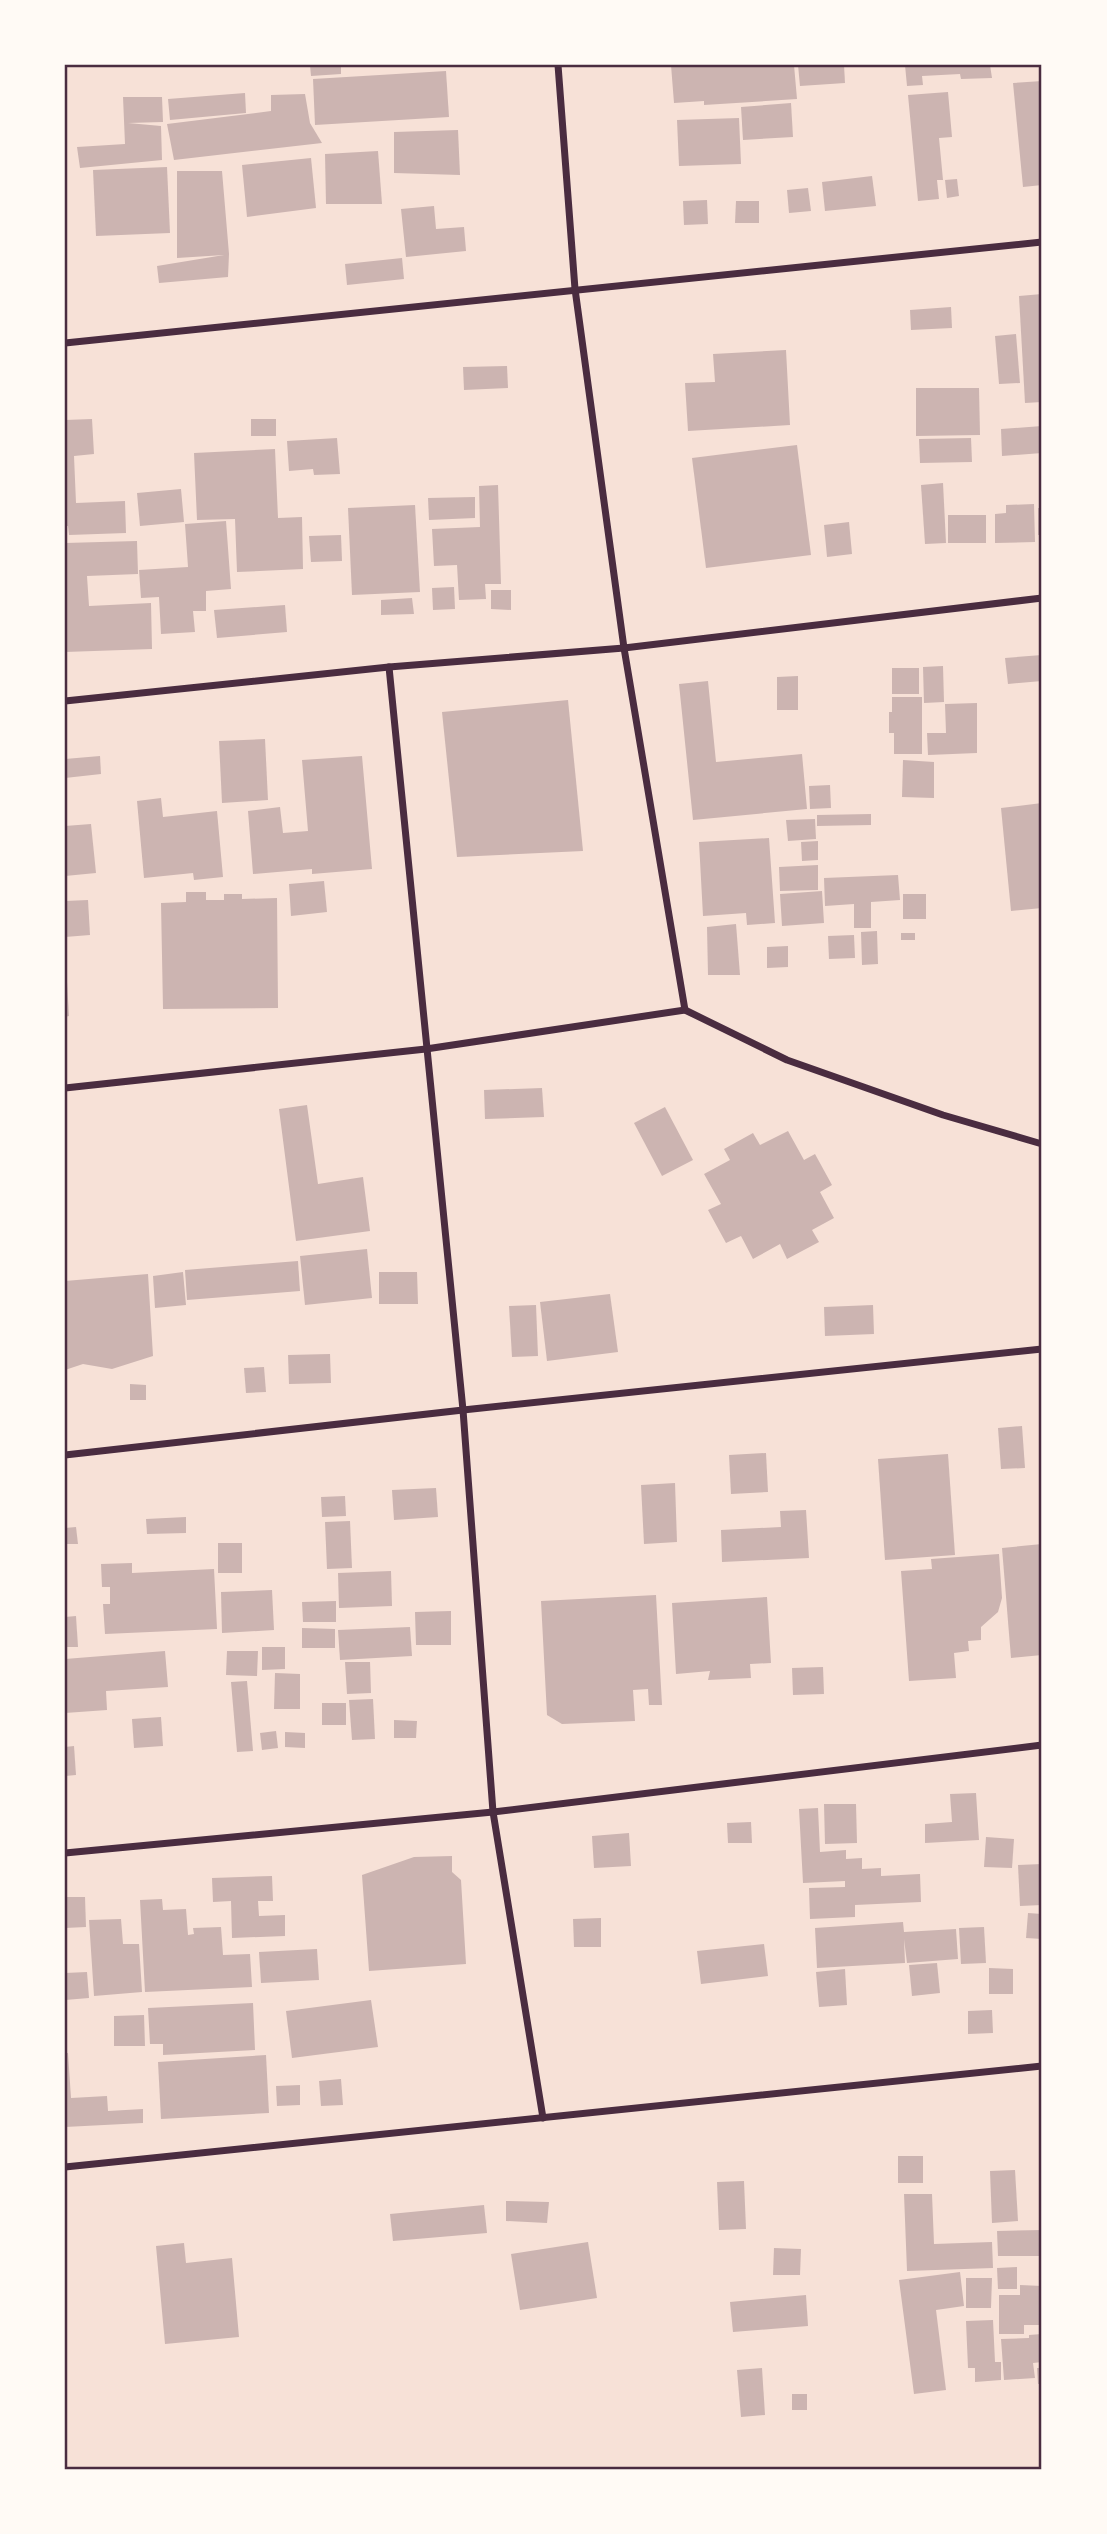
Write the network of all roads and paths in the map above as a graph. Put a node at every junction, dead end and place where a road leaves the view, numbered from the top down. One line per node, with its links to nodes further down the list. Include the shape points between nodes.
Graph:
1 (558, 65): 3 (street)
2 (1042, 242): 3 (street)
3 (575, 289): 4 (street); 6 (street)
4 (65, 343)
5 (1042, 598): 6 (street)
6 (624, 648): 7 (street); 9 (street)
7 (389, 667): 8 (street); 10 (street)
8 (65, 701)
9 (685, 1010): 10 (street); 12 (street, via 788,1060 943,1115)
10 (426, 1049): 11 (street); 14 (street)
11 (65, 1088)
12 (1042, 1144)
13 (1042, 1349): 14 (street)
14 (463, 1410): 15 (street); 17 (street)
15 (65, 1455)
16 (1042, 1745): 17 (street)
17 (493, 1812): 18 (street); 20 (street)
18 (65, 1853)
19 (1042, 2066): 20 (street)
20 (543, 2118): 21 (street)
21 (65, 2167)

